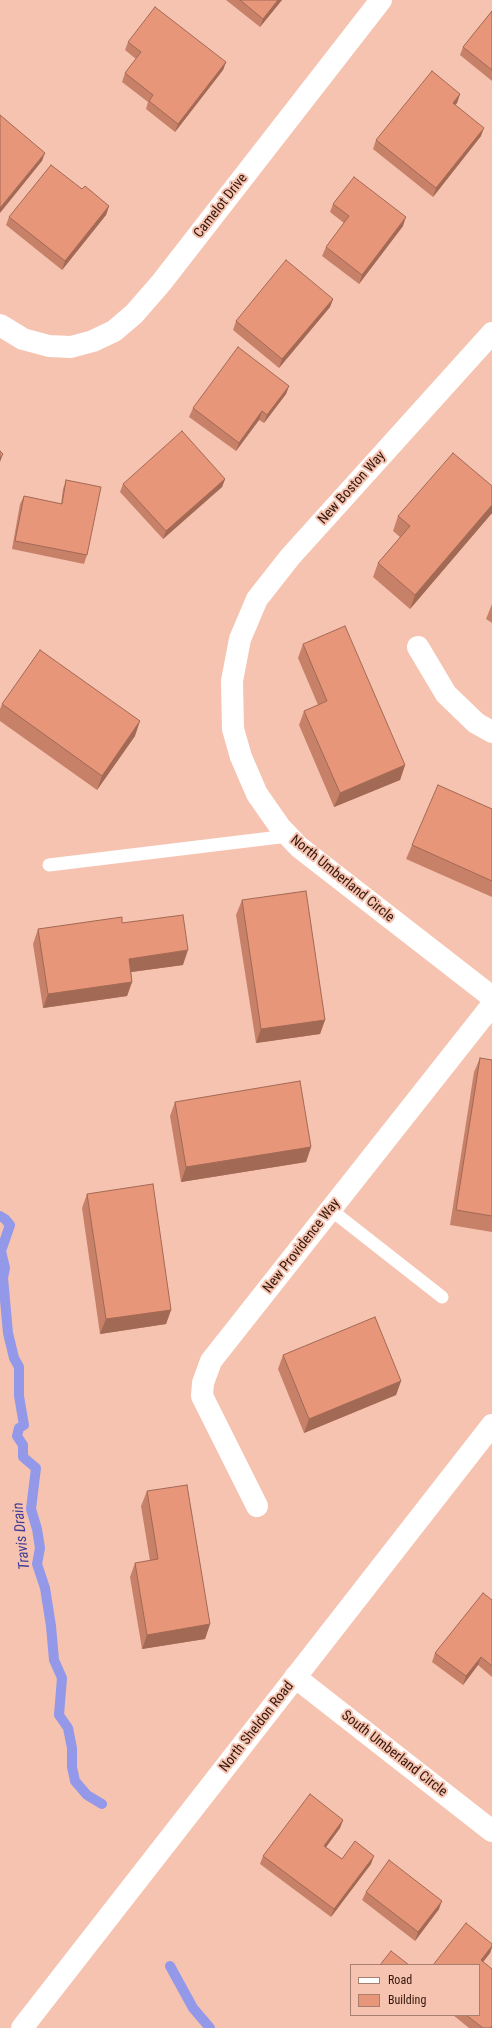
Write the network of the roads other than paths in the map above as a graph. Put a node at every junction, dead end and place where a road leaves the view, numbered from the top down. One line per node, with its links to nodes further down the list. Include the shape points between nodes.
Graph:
1 (381, 0): 2 (street, Camelot Drive, via 161,283 134,314 114,331 93,341 71,347 49,346 23,339)
2 (0, 325)
3 (492, 333): 5 (street, New Boston Way, via 290,557 257,599 240,639)
4 (418, 647): 6 (street, via 446,694 476,723)
5 (236, 658): 7 (street, North Umberland Circle, via 232,681 233,729 241,757 258,794)
6 (492, 732)
7 (288, 836): 8 (lane); 9 (street, North Umberland Circle)
8 (49, 865)
9 (492, 997)
10 (492, 1005): 11 (street, New Providence Way)
11 (331, 1210): 12 (lane); 14 (street, New Providence Way, via 211,1361 204,1383 202,1396)
12 (442, 1297)
13 (492, 1425): 15 (street, North Sheldon Road)
14 (257, 1506)
15 (295, 1677): 16 (street, South Umberland Circle); 17 (street, North Sheldon Road)
16 (492, 1831)
17 (22, 2028)

